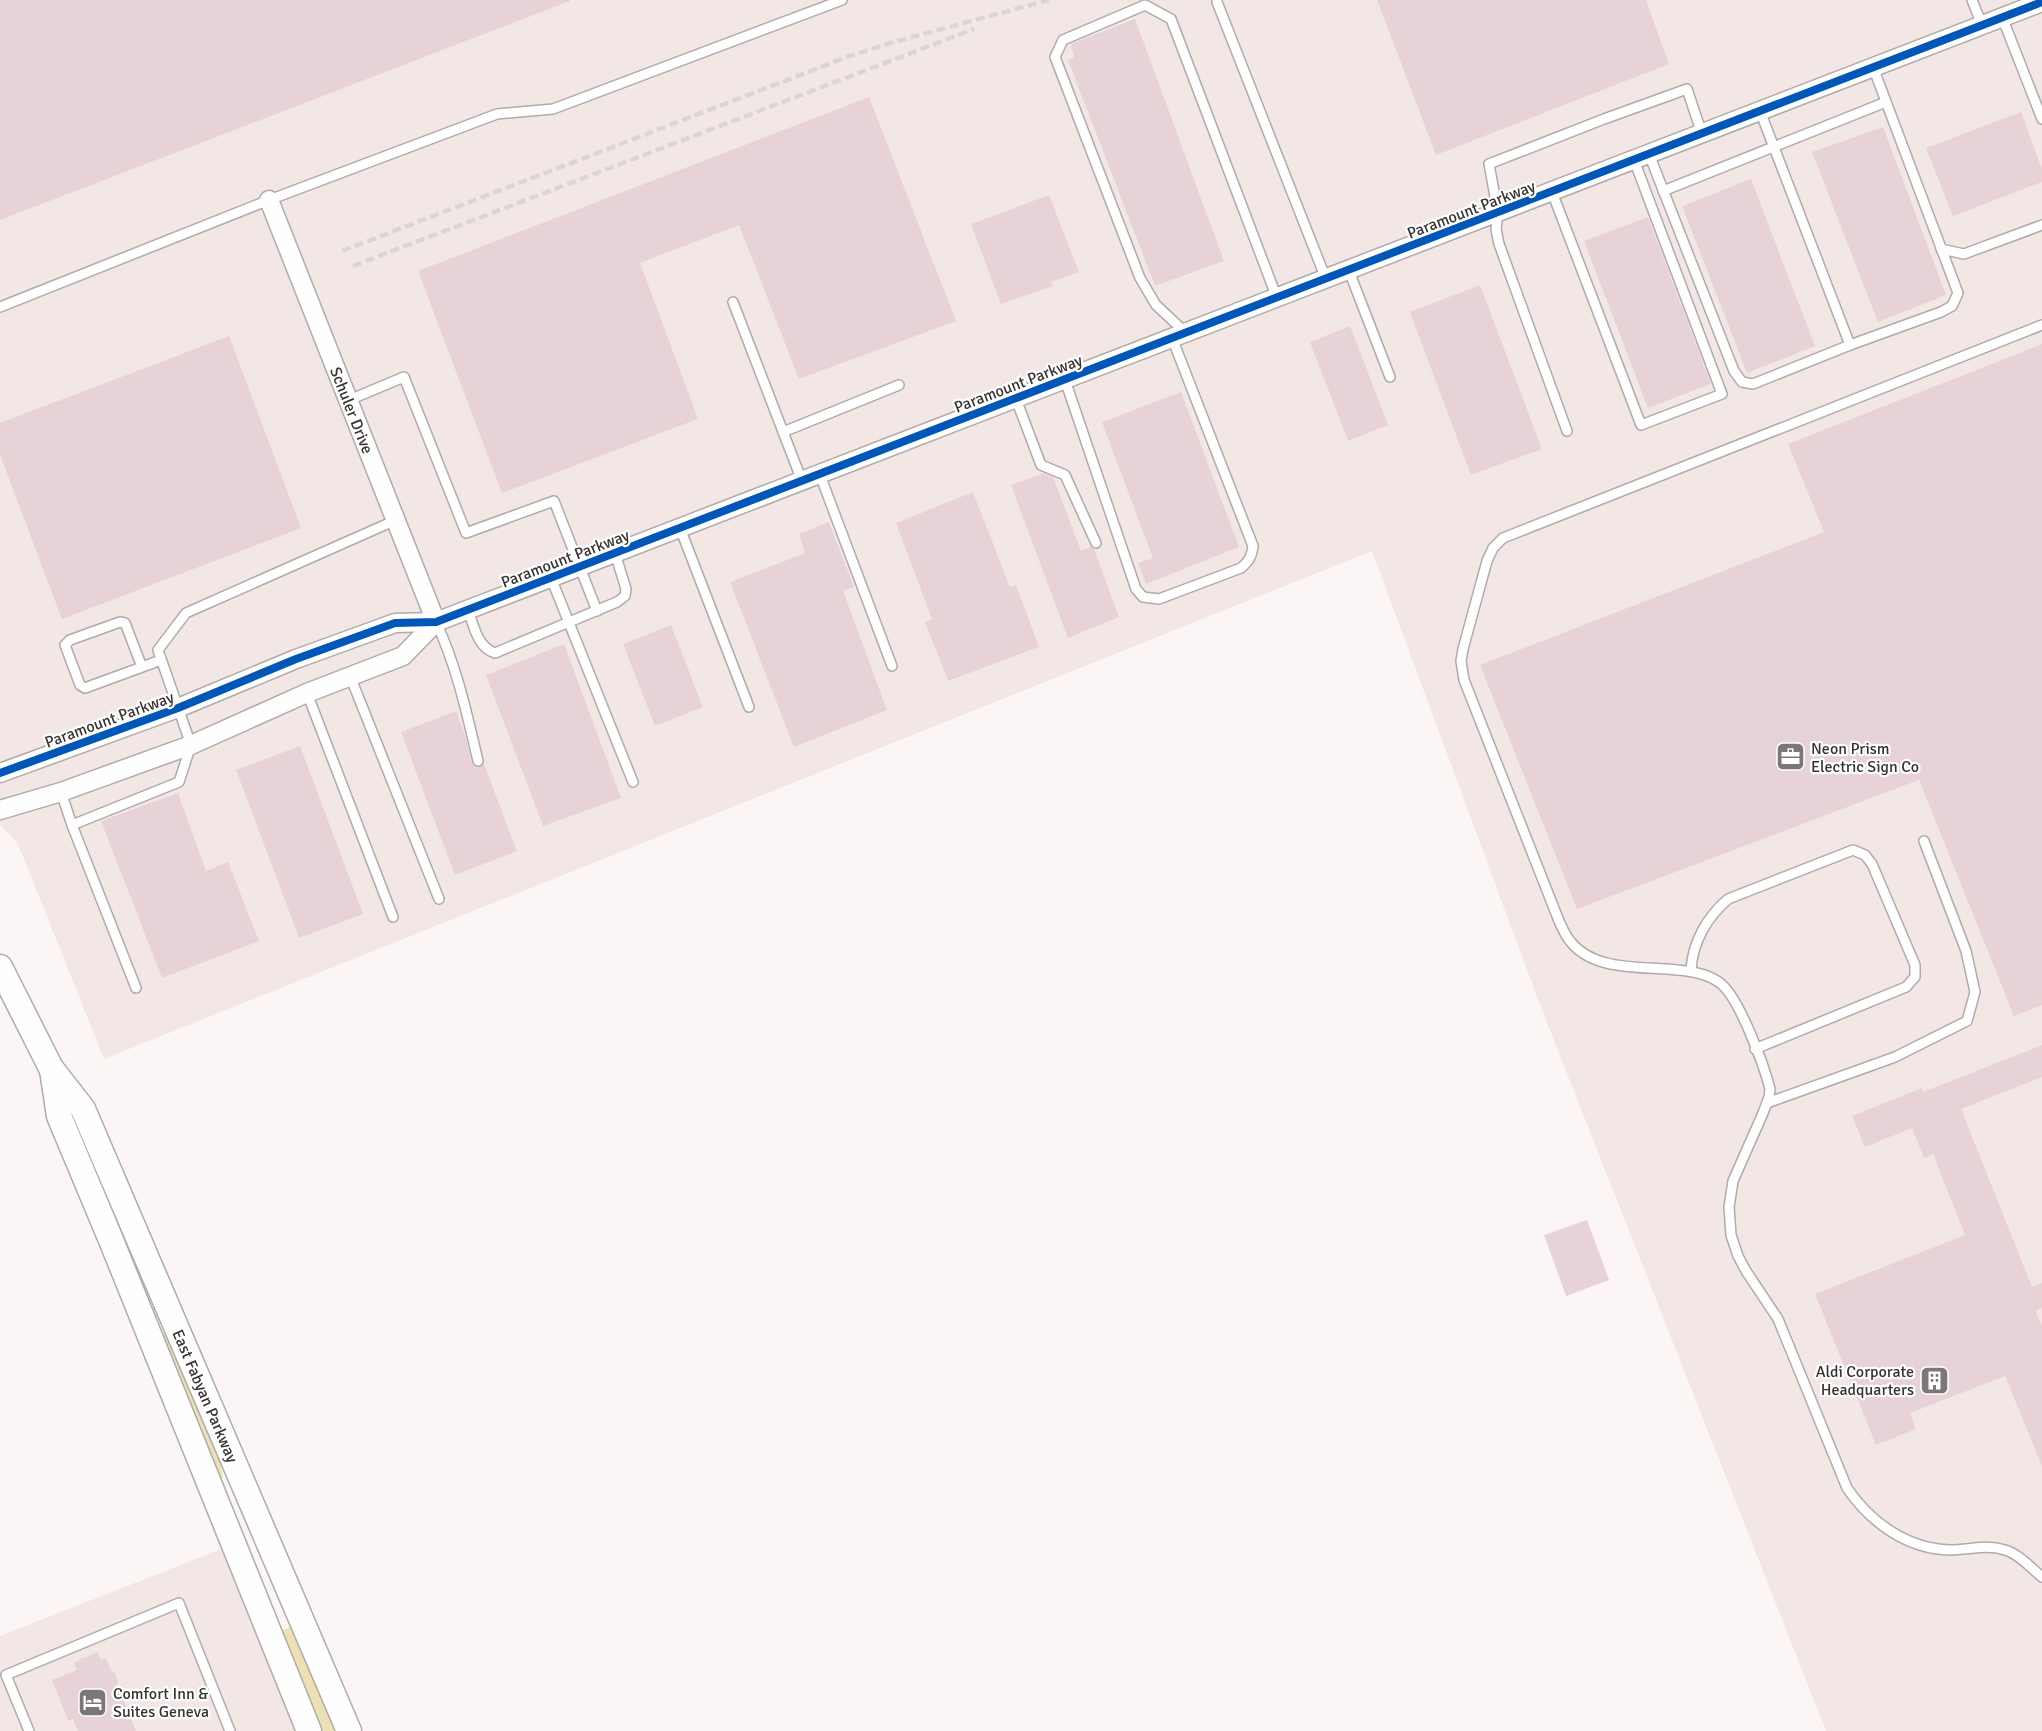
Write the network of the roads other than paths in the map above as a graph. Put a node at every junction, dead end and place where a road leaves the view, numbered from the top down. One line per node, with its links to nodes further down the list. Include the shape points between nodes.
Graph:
1 (842, 0): 16 (lane, via 553,109 497,114)
2 (1972, 0): 6 (lane)
3 (1217, 2): 21 (lane)
4 (2042, 3): 5 (street, Paramount Parkway)
5 (2002, 17): 6 (street, Paramount Parkway); 10 (lane)
6 (1982, 25): 7 (street, Paramount Parkway)
7 (1873, 67): 8 (lane); 9 (street, Paramount Parkway)
8 (1886, 102): 12 (lane); 19 (lane)
9 (1760, 111): 11 (street, Paramount Parkway); 12 (lane)
10 (2042, 119)
11 (1702, 134): 13 (street, Paramount Parkway); 17 (lane, via 1687,89 1604,119 1489,164)
12 (1774, 148): 14 (lane); 27 (lane)
13 (1642, 157): 14 (lane); 15 (street, Paramount Parkway); 15 (lane, via 1722,394 1641,425)
14 (1663, 190): 27 (lane, via 1734,371 1742,382 1753,384)
15 (1552, 192): 17 (street, Paramount Parkway)
16 (269, 200): 24 (lane); 32 (street, Schuler Drive)
17 (1498, 213): 20 (street, Paramount Parkway); 33 (lane, via 1499,243)
18 (2042, 225): 19 (lane, via 1964,254)
19 (1941, 249): 27 (lane, via 1958,293 1952,306)
20 (1348, 271): 21 (street, Paramount Parkway); 28 (lane)
21 (1326, 279): 22 (street, Paramount Parkway)
22 (1277, 298): 26 (street, Paramount Parkway); 26 (lane, via 1171,19 1145,5 1063,40 1054,57 1140,278)
23 (734, 302): 34 (lane)
24 (0, 306)
25 (2042, 325): 65 (lane, via 1503,538 1492,548 1463,649 1462,669 1559,921 1576,948 1604,962)
26 (1179, 336): 29 (street, Paramount Parkway); 29 (lane, via 1253,546 1248,563 1221,576 1159,599 1143,597 1136,589)
27 (1850, 345)
28 (1390, 377)
29 (1065, 380): 31 (street, Paramount Parkway)
30 (899, 385): 34 (lane)
31 (1016, 399): 35 (street, Paramount Parkway); 39 (lane, via 1041,465 1065,475)
32 (349, 400): 37 (street, Schuler Drive); 41 (lane, via 404,377 466,533 554,501)
33 (1567, 431)
34 (783, 432): 36 (lane)
35 (820, 474): 36 (street, Paramount Parkway); 48 (lane)
36 (802, 481): 38 (street, Paramount Parkway)
37 (396, 520): 45 (street, Schuler Drive); 47 (lane, via 186,613 158,650)
38 (680, 528): 40 (street, Paramount Parkway); 52 (lane)
39 (1096, 543)
40 (615, 554): 41 (street, Paramount Parkway); 44 (lane, via 625,596)
41 (581, 567): 42 (street, Paramount Parkway); 44 (lane)
42 (551, 578): 43 (street, Paramount Parkway); 46 (lane)
43 (468, 610): 45 (street, Paramount Parkway); 46 (lane, via 481,643 495,652)
44 (597, 611): 46 (lane)
45 (436, 622): 50 (street, Paramount Parkway, via 403,656); 53 (street, Paramount Parkway, via 395,623); 55 (lane, via 464,701)
46 (569, 622): 57 (lane)
47 (161, 660): 49 (lane); 53 (lane)
48 (892, 666)
49 (142, 667): 49 (lane, via 85,688 80,685 65,645 80,636 125,623)
50 (350, 676): 51 (street, Paramount Parkway); 62 (lane)
51 (307, 693): 54 (street, Paramount Parkway); 63 (lane)
52 (749, 707)
53 (178, 708): 54 (lane); 56 (street, Paramount Parkway)
54 (191, 745): 58 (street, Paramount Parkway); 60 (lane, via 179,782)
55 (478, 761)
56 (0, 773)
57 (633, 782)
58 (61, 792): 59 (street, Paramount Parkway); 60 (lane)
59 (0, 810)
60 (72, 825): 66 (lane)
61 (1924, 841): 69 (lane, via 1966,951 1975,992 1967,1021 1895,1057)
62 (439, 899)
63 (393, 917)
64 (0, 967): 68 (main road, East Fabyan Parkway)
65 (1691, 971): 67 (lane, via 1710,977 1728,990); 67 (lane, via 1700,934 1714,911 1728,899 1852,850 1865,855 1915,965 1915,977 1905,987)
66 (136, 988)
67 (1755, 1049): 69 (lane, via 1770,1089)
68 (51, 1068): 73 (main road, East Fabyan Parkway, via 59,1116); 74 (main road, East Fabyan Parkway, via 83,1109)
69 (1767, 1103): 70 (lane, via 1733,1181 1729,1207 1731,1235 1746,1272 1778,1319 1847,1488 1874,1519 1906,1540 1947,1550 2007,1550)
70 (2042, 1577)
71 (29, 1731): 72 (lane, via 6,1675 179,1603)
72 (230, 1731)
73 (309, 1731)
74 (349, 1731)

